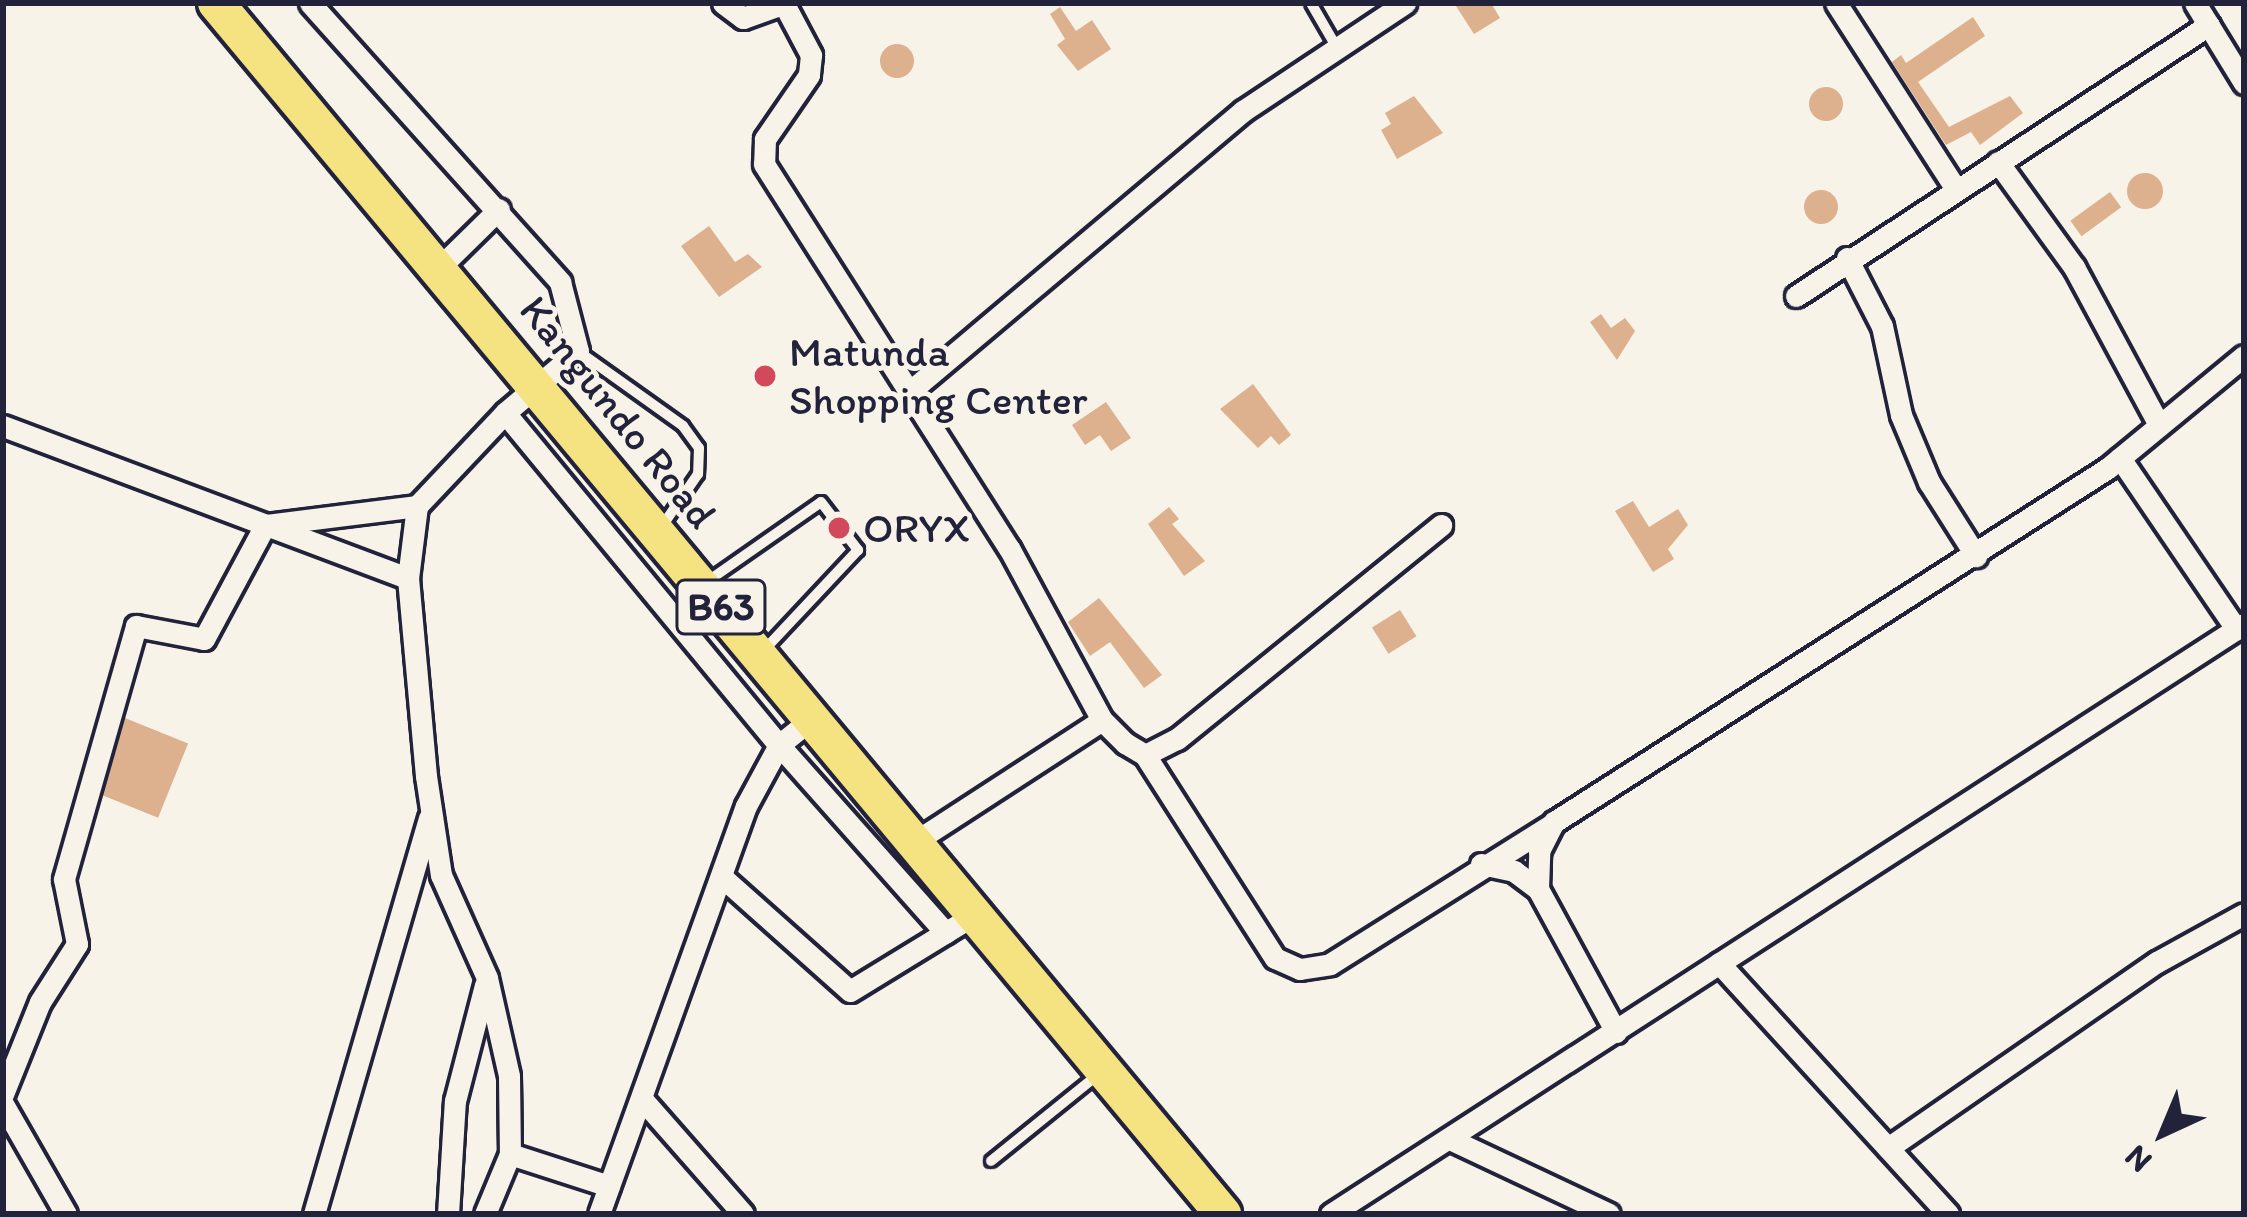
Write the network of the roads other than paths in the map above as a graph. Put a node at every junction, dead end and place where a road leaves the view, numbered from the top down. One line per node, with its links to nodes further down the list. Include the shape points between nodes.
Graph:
1 (216, 3): 16 (highway, Kangundo Road / B63)
2 (310, 3): 14 (street)
3 (723, 3): 4 (street, via 742,18)
4 (785, 3): 21 (street, via 812,56 809,75 765,139 764,164)
5 (1311, 3): 10 (lane)
6 (1405, 3): 10 (street)
7 (1836, 3): 13 (street)
8 (2195, 3): 9 (street)
9 (2209, 25): 11 (street); 12 (street)
10 (1337, 48): 21 (street, via 1243,111)
11 (2244, 82)
12 (1998, 162): 13 (street); 23 (street, via 2074,267)
13 (1956, 189): 15 (street)
14 (499, 209): 16 (street); 18 (street, via 549,262)
15 (1847, 258): 17 (street); 30 (street, via 1882,326 1901,415 1929,482)
16 (441, 266): 20 (highway, Kangundo Road / B63)
17 (1796, 296)
18 (578, 352): 20 (street); 29 (lane, via 683,426 699,448 698,474)
19 (2244, 356): 23 (street)
20 (537, 384): 22 (street); 29 (highway, Kangundo Road / B63)
21 (908, 393): 36 (street, via 1009,548)
22 (506, 413): 26 (street); 37 (street)
23 (2159, 425): 25 (street)
24 (3, 426): 28 (street)
25 (2120, 458): 30 (street); 33 (street)
26 (417, 506): 28 (street); 31 (street)
27 (1441, 525): 38 (street)
28 (266, 526): 31 (street); 52 (street, via 204,639 136,626 64,879 77,944 40,1002)
29 (658, 532): 32 (highway, Kangundo Road / B63)
30 (1976, 556): 40 (street)
31 (408, 578): 39 (street)
32 (702, 586): 34 (highway, Kangundo Road / B63); 34 (lane, via 821,502 858,550)
33 (2240, 627): 48 (street)
34 (761, 654): 35 (highway, Kangundo Road / B63)
35 (815, 716): 37 (street); 41 (highway, Kangundo Road / B63)
36 (1102, 720): 38 (street); 41 (street)
37 (779, 745): 43 (street); 47 (street)
38 (1145, 755): 42 (street, via 1275,958 1300,969 1330,964)
39 (432, 808): 49 (street, via 441,875); 61 (street)
40 (1555, 822): 42 (street); 44 (street, via 1539,851)
41 (919, 839): 45 (highway, Kangundo Road / B63)
42 (1481, 864): 44 (street, via 1514,871)
43 (722, 878): 47 (street, via 850,991); 53 (street)
44 (1538, 889): 50 (street)
45 (979, 912): 47 (street); 51 (highway, Kangundo Road / B63)
46 (2243, 916): 56 (street, via 2157,962)
47 (946, 933)
48 (1719, 963): 50 (street); 56 (street)
49 (487, 978): 57 (street, via 509,1076); 62 (street, via 455,1102)
50 (1616, 1032): 55 (street)
51 (1107, 1067): 58 (lane); 66 (highway, Kangundo Road / B63)
52 (3, 1094)
53 (642, 1100): 59 (street); 65 (street)
54 (3, 1104): 60 (street)
55 (1454, 1141): 67 (street); 68 (street)
56 (1888, 1148): 69 (street)
57 (510, 1154): 59 (street); 63 (street)
58 (991, 1161)
59 (609, 1186): 64 (street)
60 (66, 1214)
61 (314, 1214)
62 (448, 1214)
63 (485, 1214)
64 (599, 1214)
65 (743, 1214)
66 (1223, 1214)
67 (1330, 1214)
68 (1609, 1214)
69 (1948, 1214)

